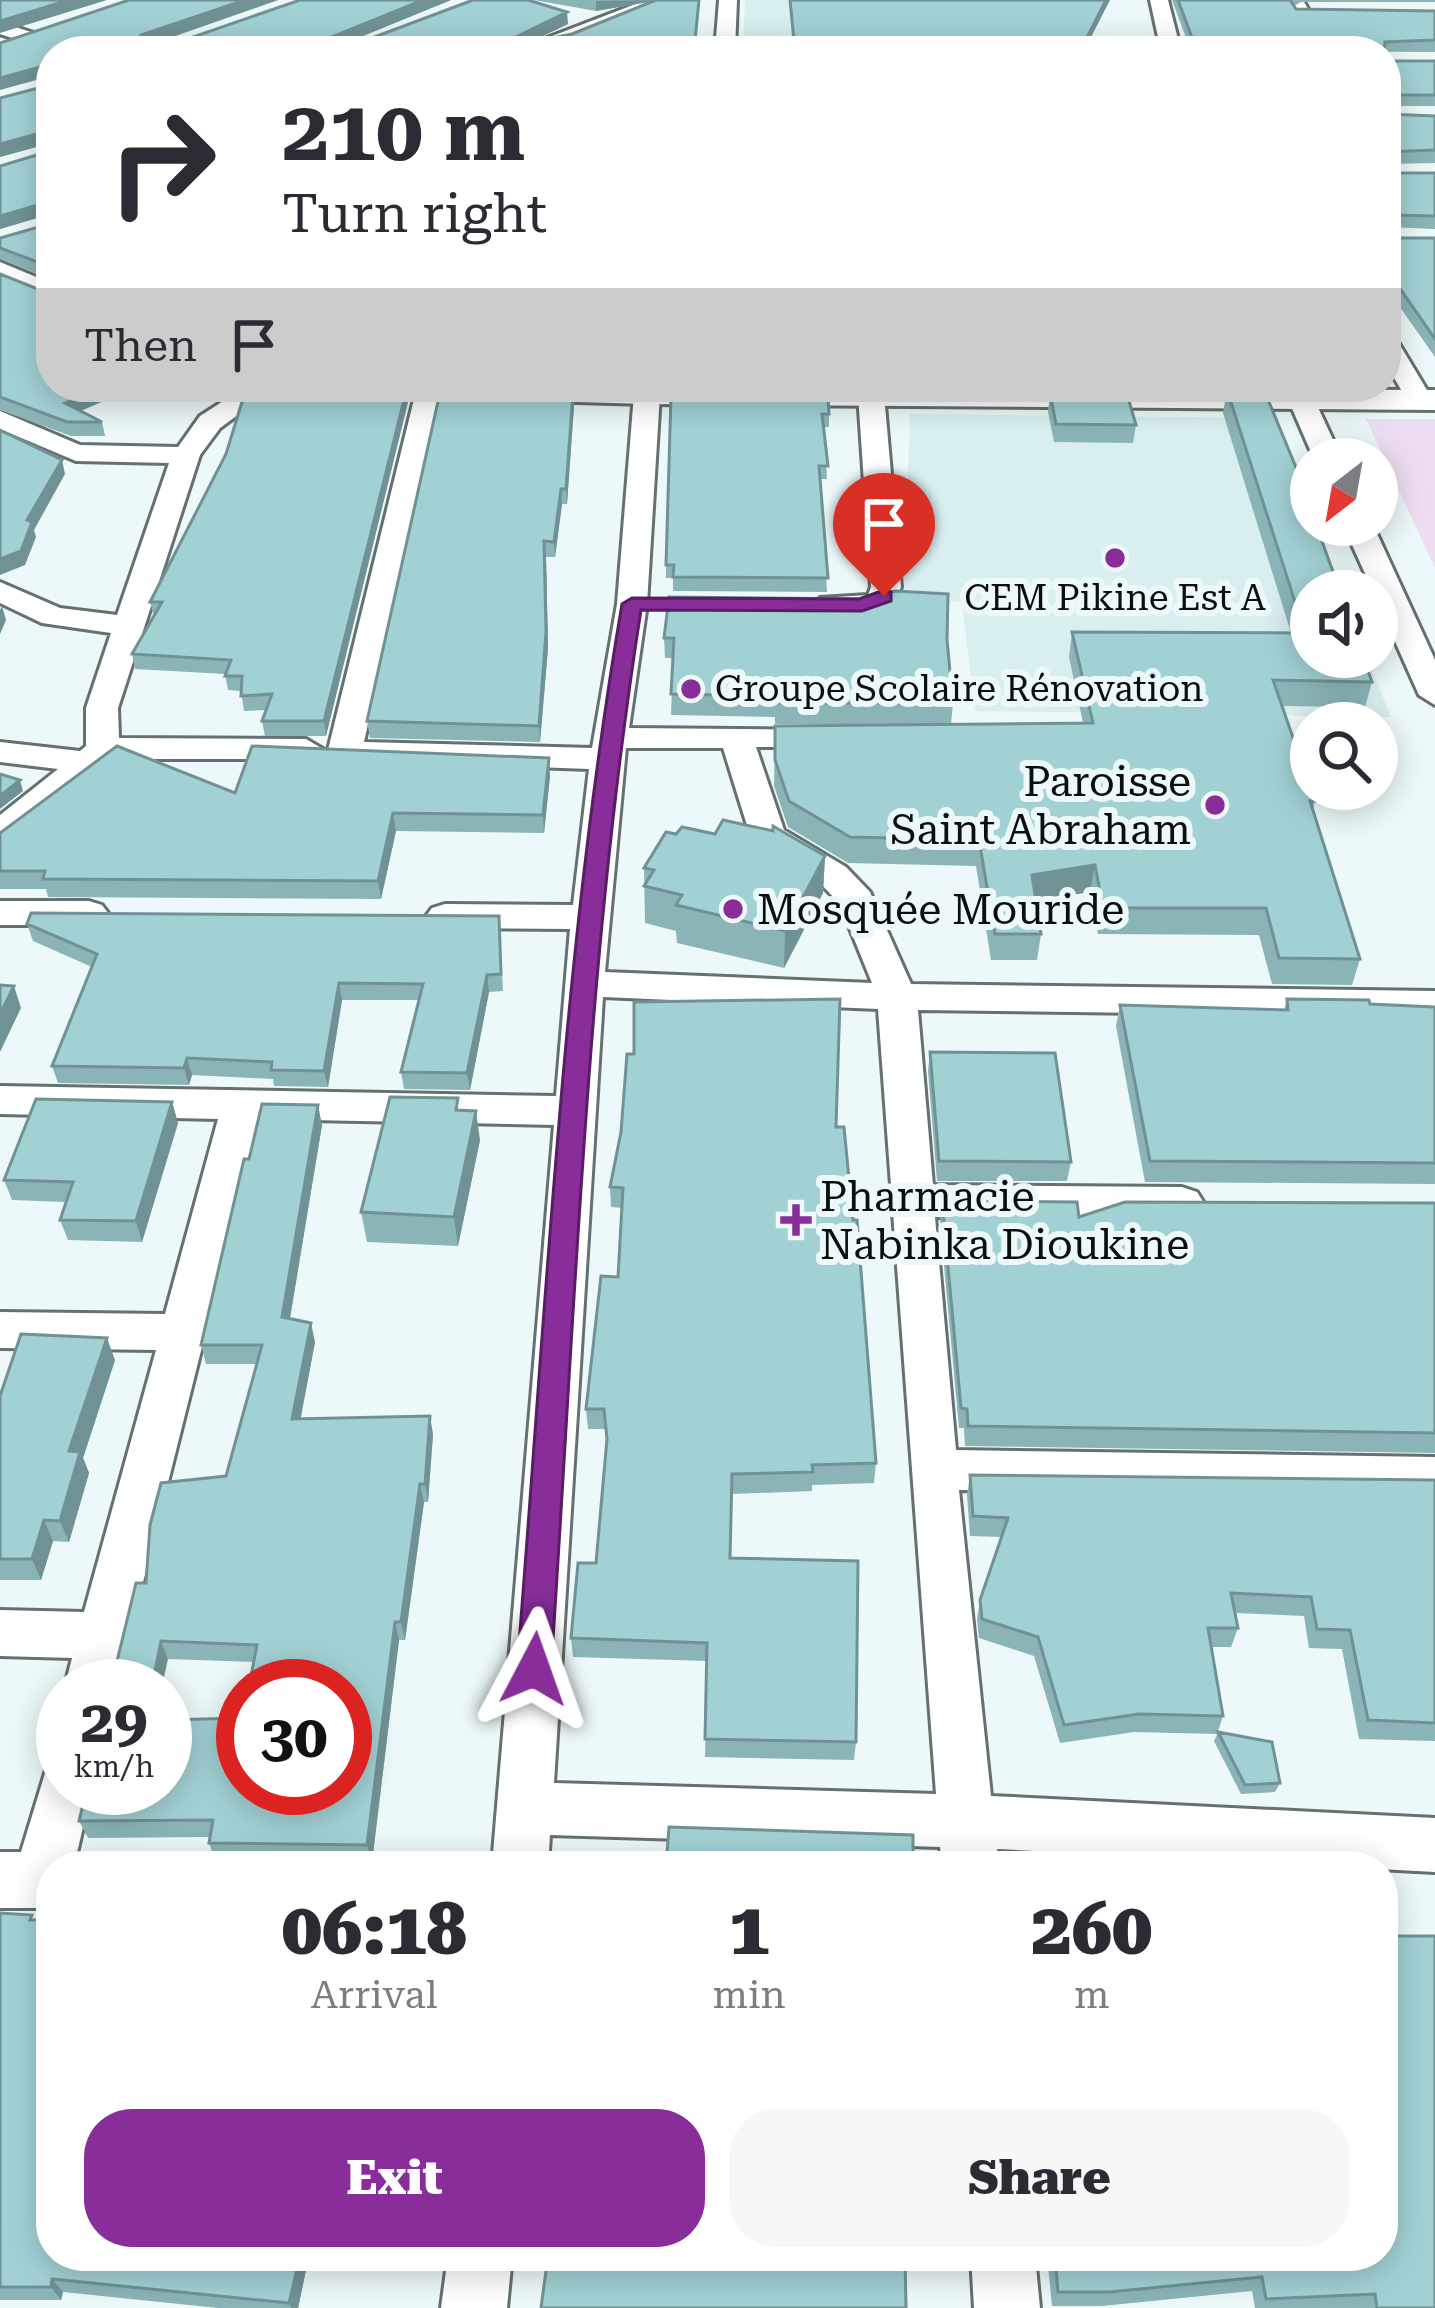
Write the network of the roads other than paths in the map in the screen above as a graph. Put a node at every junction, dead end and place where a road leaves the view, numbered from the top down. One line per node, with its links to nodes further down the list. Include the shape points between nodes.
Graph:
1 (663, 0): 7 (street)
2 (728, 0): 13 (street)
3 (1159, 0): 14 (street)
4 (1298, 6): 6 (street); 15 (street)
5 (559, 11): 7 (street)
6 (1324, 13)
7 (600, 23): 11 (street); 12 (street)
8 (64, 24): 10 (street)
9 (0, 28): 10 (street)
10 (26, 36): 16 (street); 17 (street)
11 (564, 36)
12 (594, 36)
13 (726, 36)
14 (1167, 36)
15 (1313, 36)
16 (36, 39)
17 (0, 44)
18 (0, 271): 19 (street)
19 (36, 287)
20 (1401, 363): 21 (street)
21 (1427, 400)
22 (240, 402): 29 (street, via 210,422)
23 (413, 402): 38 (street)
24 (647, 402): 37 (street, via 644,604)
25 (872, 402): 32 (street, via 884,596 862,605)
26 (1302, 402): 28 (street)
27 (0, 419): 29 (street, via 76,453)
28 (1319, 438)
29 (187, 455): 33 (street)
30 (1368, 546): 34 (street)
31 (0, 591): 33 (street, via 53,616)
32 (793, 605)
33 (130, 626): 40 (street, via 102,707)
34 (1435, 695)
35 (873, 736): 36 (street)
36 (736, 737): 37 (street); 47 (street, via 768,835 833,875 857,900)
37 (608, 748): 38 (street); 45 (street)
38 (345, 750): 40 (street, via 165,746)
39 (0, 752): 40 (street)
40 (97, 756): 41 (street)
41 (0, 833)
42 (0, 913): 43 (street)
43 (118, 914)
44 (401, 916): 45 (street)
45 (590, 917): 46 (street)
46 (585, 984): 47 (street); 51 (street)
47 (897, 997): 48 (street); 52 (street)
48 (1435, 1004)
49 (0, 1100): 50 (street)
50 (243, 1103): 51 (street); 55 (street)
51 (576, 1112): 61 (street)
52 (916, 1201): 53 (street); 56 (street)
53 (1222, 1203)
54 (0, 1330): 55 (street)
55 (182, 1332): 59 (street)
56 (933, 1470): 57 (street); 63 (street)
57 (1435, 1477)
58 (0, 1634): 59 (street)
59 (104, 1636): 60 (street)
60 (98, 1659)
61 (523, 1808): 63 (street); 66 (street)
62 (55, 1815): 65 (street)
63 (968, 1844): 64 (street)
64 (1435, 1844)
65 (42, 1851)
66 (521, 1851)
67 (478, 2271): 69 (street)
68 (1004, 2271): 70 (street)
69 (474, 2308)
70 (1007, 2308)

